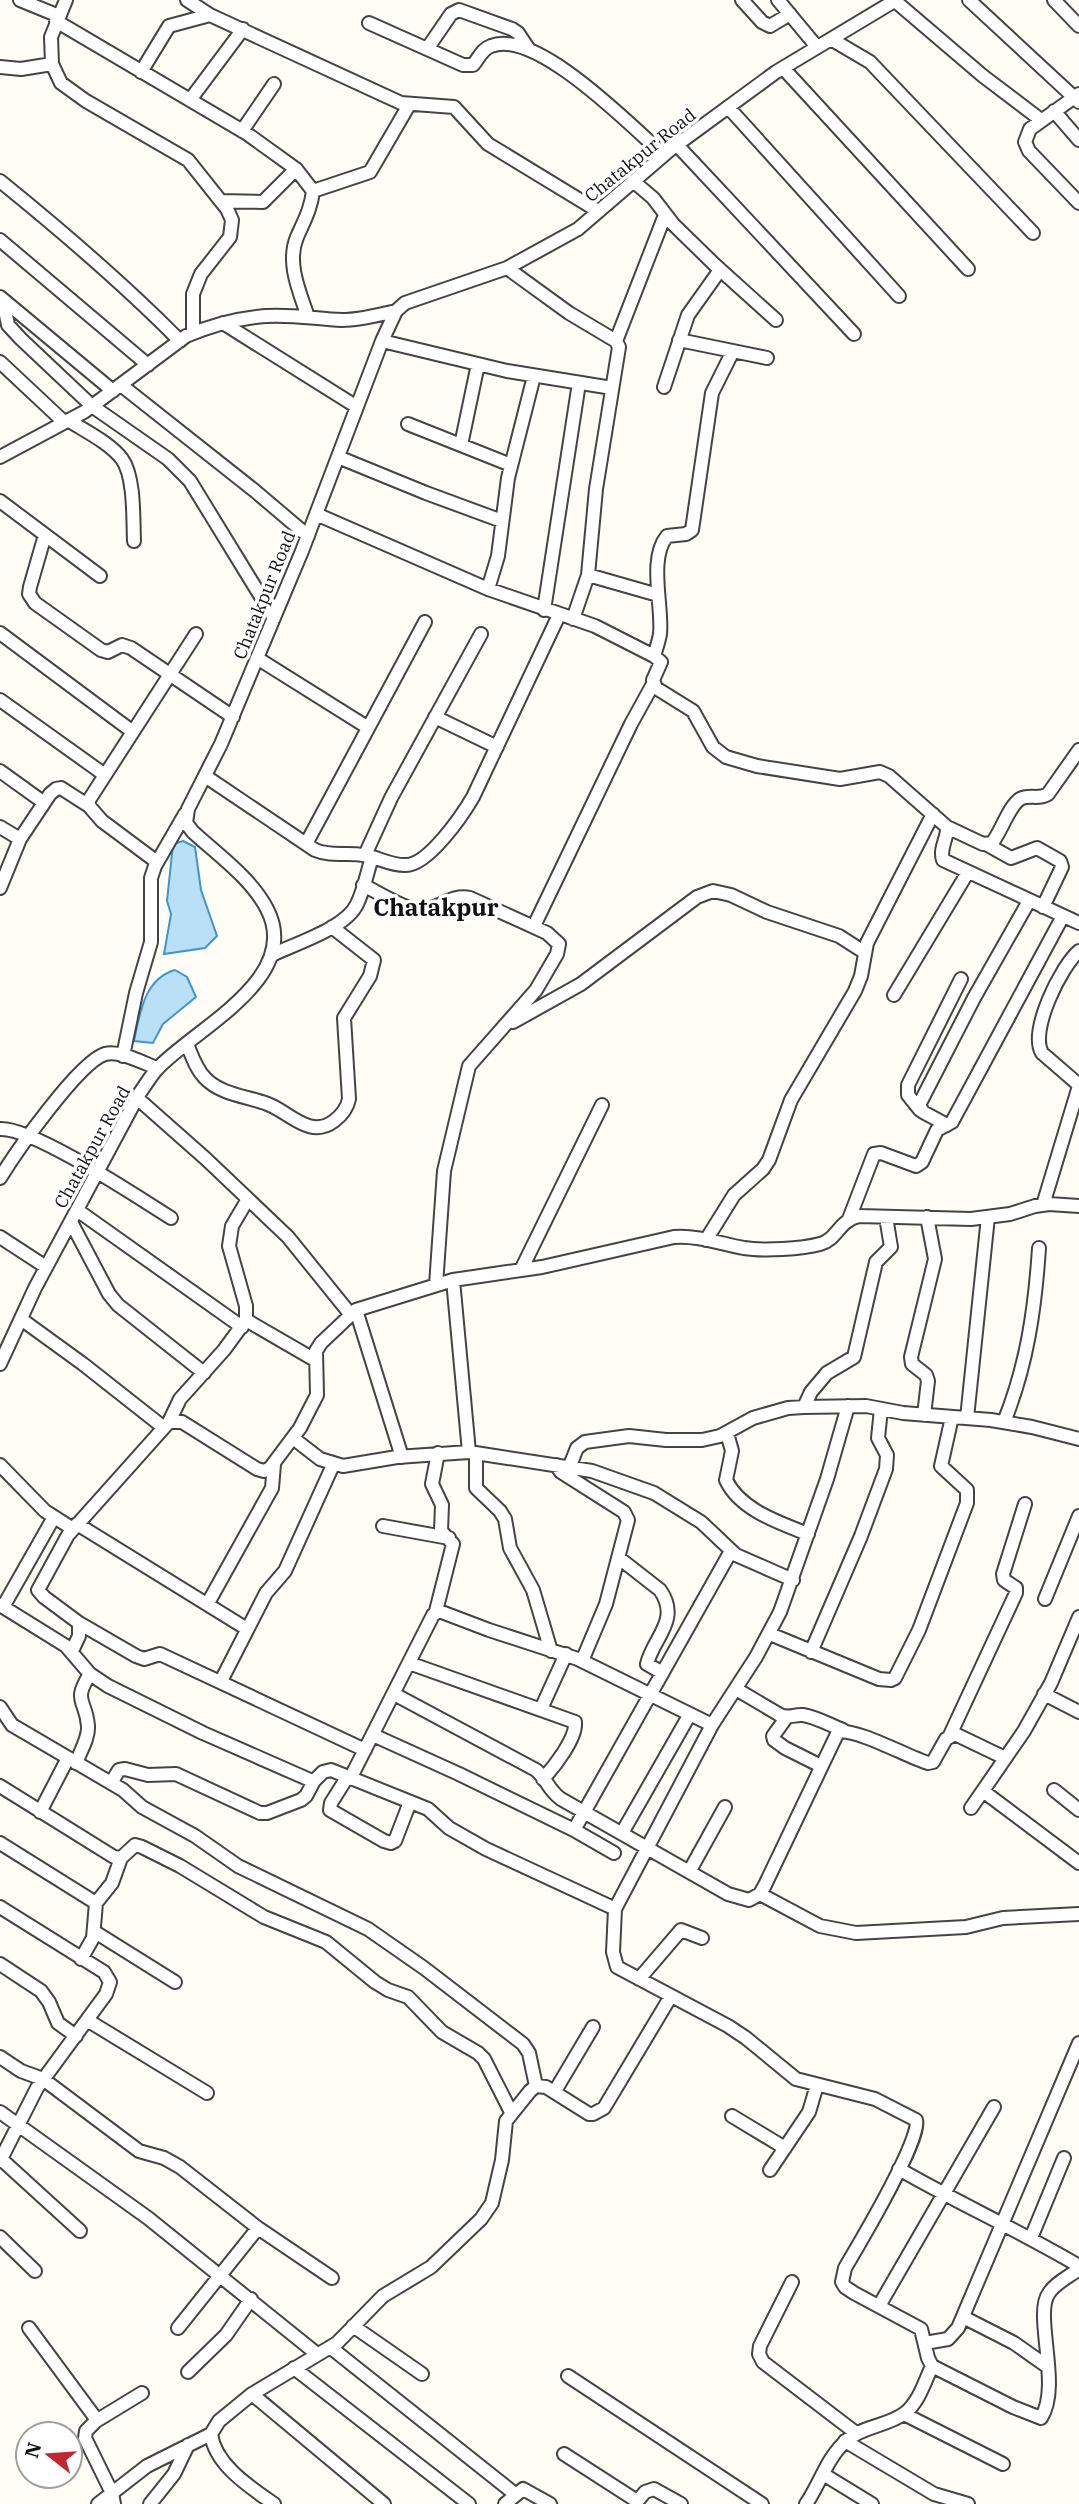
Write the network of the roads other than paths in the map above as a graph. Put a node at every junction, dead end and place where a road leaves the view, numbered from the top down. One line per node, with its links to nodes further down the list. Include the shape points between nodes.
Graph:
1 (20, 0): 11 (street)
2 (66, 0): 11 (street)
3 (187, 0): 10 (street)
4 (742, 0): 9 (street, via 770,26)
5 (778, 0): 9 (street)
6 (896, 0): 15 (street, Chatakpur Road); 29 (street, via 952,51)
7 (969, 0): 24 (street)
8 (1055, 0): 13 (street)
9 (790, 14): 16 (street)
10 (210, 15): 14 (street); 22 (street, via 169,26)
11 (58, 18): 19 (street, via 51,37); 22 (street)
12 (369, 23): 18 (street)
13 (1079, 26)
14 (243, 29): 25 (street); 26 (street)
15 (831, 39): 16 (street, Chatakpur Road); 42 (street, via 870,62)
16 (817, 47): 21 (street, Chatakpur Road)
17 (528, 48): 18 (street, via 507,43 490,46 469,66); 18 (street, via 512,29 459,10 451,14); 33 (street, via 561,67)
18 (427, 49)
19 (52, 64): 20 (street); 38 (street, via 61,83 73,92 188,160)
20 (0, 67)
21 (783, 68): 27 (street, Chatakpur Road); 45 (street)
22 (141, 72): 25 (street)
23 (274, 84): 30 (street)
24 (1078, 97): 28 (street)
25 (190, 100): 30 (street)
26 (409, 105): 37 (street, via 370,172); 40 (street, via 454,107 488,144)
27 (728, 107): 32 (street, Chatakpur Road); 47 (street)
28 (1054, 111): 29 (street); 31 (street)
29 (1041, 120): 39 (street, via 1030,129 1025,142)
30 (242, 131): 34 (street)
31 (1079, 140)
32 (677, 145): 33 (street, Chatakpur Road); 54 (street)
33 (664, 155): 36 (street, Chatakpur Road)
34 (296, 169): 37 (street); 38 (street, via 263,202)
35 (0, 181): 56 (street, via 78,244)
36 (633, 181): 40 (street, Chatakpur Road); 41 (street)
37 (313, 191): 50 (street, via 293,251)
38 (221, 201): 53 (street, via 233,227 197,283)
39 (1079, 203)
40 (598, 211): 44 (street, Chatakpur Road, via 578,229)
41 (665, 215): 46 (street); 58 (street)
42 (1033, 233)
43 (0, 240): 63 (street)
44 (508, 268): 49 (street, Chatakpur Road, via 405,303); 58 (street)
45 (968, 269)
46 (720, 270): 51 (street); 55 (street, via 693,307)
47 (899, 296)
48 (2, 298): 67 (street); 69 (street, via 8,325)
49 (396, 311): 50 (street, via 344,320); 57 (street, Chatakpur Road)
50 (308, 317): 52 (street, via 265,316)
51 (776, 320)
52 (223, 323): 53 (street); 70 (street)
53 (193, 333): 56 (street)
54 (854, 334)
55 (679, 340): 59 (street); 66 (street)
56 (180, 341): 63 (street)
57 (382, 341): 62 (street); 70 (street, Chatakpur Road)
58 (616, 341): 68 (street)
59 (733, 351): 60 (street); 86 (street, via 712,393 692,530 664,539)
60 (767, 358)
61 (0, 362): 71 (street)
62 (478, 364): 64 (street); 73 (street)
63 (148, 365): 67 (street)
64 (534, 376): 65 (street); 76 (street)
65 (579, 383): 68 (street); 87 (street)
66 (664, 387)
67 (117, 388): 69 (street); 81 (street)
68 (612, 388): 83 (street)
69 (92, 407): 71 (street); 89 (street, via 182,472)
70 (357, 407): 75 (street, Chatakpur Road)
71 (66, 421): 74 (street); 82 (street, via 115,452 127,468)
72 (408, 424): 73 (street)
73 (461, 445): 76 (street)
74 (0, 457)
75 (338, 457): 78 (street, Chatakpur Road); 79 (street)
76 (512, 465): 79 (street)
77 (0, 502): 80 (street)
78 (316, 514): 81 (street, Chatakpur Road); 85 (street)
79 (502, 521): 85 (street)
80 (45, 535): 84 (street); 97 (street, via 30,587 35,603 101,650 127,646)
81 (308, 536): 89 (street, Chatakpur Road)
82 (134, 541)
83 (588, 575): 86 (street); 90 (street)
84 (100, 576)
85 (488, 589): 87 (street)
86 (658, 595): 95 (street, via 660,633)
87 (544, 610): 88 (street)
88 (559, 615): 90 (street); 104 (street)
89 (274, 618): 96 (street, Chatakpur Road)
90 (573, 619): 95 (street)
91 (425, 622): 102 (street)
92 (0, 634): 103 (street)
93 (195, 634): 97 (street)
94 (481, 634): 101 (street)
95 (654, 656): 98 (street, via 661,662)
96 (257, 658): 100 (street, Chatakpur Road); 102 (street)
97 (170, 674): 100 (street); 103 (street)
98 (653, 684): 112 (street, via 693,710 713,747 726,757 840,779 880,772); 127 (street)
99 (0, 699): 107 (street)
100 (233, 717): 108 (street, Chatakpur Road)
101 (436, 717): 104 (street); 118 (street, via 390,799)
102 (367, 727): 116 (street)
103 (133, 732): 107 (street)
104 (497, 747): 118 (street, via 465,811 422,860 403,866)
105 (1079, 750): 117 (street, via 1048,794 1018,800 995,840)
106 (0, 771): 109 (street)
107 (105, 775): 110 (street, via 92,793)
108 (205, 776): 111 (street, Chatakpur Road); 116 (street)
109 (43, 803): 110 (street, via 61,788); 115 (street)
110 (89, 807): 119 (street)
111 (188, 809): 119 (street, Chatakpur Road); 131 (street, via 186,823 192,832 249,884 268,910 276,939)
112 (933, 814): 114 (street); 130 (street)
113 (0, 827): 115 (street)
114 (947, 827): 117 (street); 120 (street, via 941,857)
115 (20, 839): 121 (street)
116 (306, 844): 118 (street, via 325,854)
117 (986, 844): 124 (street, via 1011,858 1037,848 1060,860 1062,867)
118 (369, 856): 122 (street)
119 (157, 862): 136 (street, via 152,878 151,942)
120 (968, 872): 123 (street); 133 (street)
121 (1, 885)
122 (363, 885): 127 (street, via 420,911 461,896 470,898); 128 (street, via 351,914)
123 (1029, 901): 124 (street); 141 (street, via 974,998)
124 (1043, 907): 125 (street)
125 (1063, 916): 126 (street); 142 (street)
126 (1079, 923)
127 (534, 926): 134 (street, via 556,938 557,954 536,990)
128 (331, 927): 131 (street); 135 (street, via 374,960 370,976 344,1018 349,1099 339,1117 314,1128 277,1107 226,1092 205,1079)
129 (1079, 950): 138 (street, via 1061,973 1038,1042 1042,1053)
130 (864, 952): 134 (street, via 839,936 713,891 704,893 581,984); 156 (street, via 855,991 791,1100 769,1160 734,1195)
131 (274, 954): 135 (street, Chatakpur Road, via 267,969 222,1017)
132 (961, 979): 141 (street, via 906,1089)
133 (894, 995)
134 (500, 1029): 162 (street, via 469,1066 444,1171)
135 (187, 1044): 137 (street, Chatakpur Road)
136 (123, 1056): 137 (street); 144 (street, via 104,1055 84,1068)
137 (157, 1068): 139 (street, Chatakpur Road)
138 (1079, 1085): 148 (street)
139 (137, 1098): 145 (street, Chatakpur Road); 147 (street)
140 (602, 1105): 160 (street)
141 (920, 1110): 142 (street)
142 (947, 1125): 155 (street, via 937,1130 916,1166 874,1154)
143 (0, 1129): 144 (street)
144 (29, 1136): 145 (street); 146 (street)
145 (97, 1172): 150 (street, Chatakpur Road); 154 (street)
146 (0, 1178)
147 (248, 1199): 163 (street, via 288,1237); 165 (street, via 232,1226 229,1246 246,1306)
148 (1043, 1205): 149 (street); 153 (street)
149 (1079, 1206)
150 (74, 1216): 159 (street, Chatakpur Road); 165 (street); 169 (street, via 118,1305)
151 (886, 1217): 152 (street); 155 (street); 170 (street, via 891,1247 876,1262 854,1357 827,1373)
152 (927, 1217): 153 (street); 173 (street, via 935,1259 911,1357 928,1381)
153 (988, 1217): 175 (street)
154 (171, 1218)
155 (849, 1219): 156 (street, via 819,1244 766,1250)
156 (706, 1240): 160 (street, via 674,1237)
157 (2, 1244): 159 (street)
158 (1039, 1248): 176 (street, via 1029,1344)
159 (47, 1267): 164 (street, Chatakpur Road)
160 (521, 1270): 161 (street)
161 (453, 1280): 162 (street); 181 (street)
162 (436, 1285): 163 (street)
163 (353, 1313): 167 (street, via 321,1343); 183 (street)
164 (21, 1319): 166 (street, Chatakpur Road); 177 (street)
165 (244, 1324): 167 (street); 169 (street)
166 (3, 1348): 168 (street, Chatakpur Road)
167 (316, 1360): 179 (street, via 317,1395)
168 (0, 1364)
169 (204, 1373): 177 (street, via 180,1399)
170 (804, 1406): 171 (street); 178 (street, via 753,1418)
171 (848, 1406): 172 (street); 193 (street)
172 (881, 1409): 173 (street); 209 (street, via 878,1438 887,1455 886,1469)
173 (924, 1415): 174 (street)
174 (953, 1417): 175 (street); 209 (street, via 941,1466 967,1490 967,1503 899,1673 891,1680 879,1679)
175 (967, 1418): 176 (street)
176 (1004, 1422): 180 (street)
177 (166, 1425): 184 (street, via 181,1422 257,1469 264,1471); 192 (street)
178 (727, 1433): 187 (street, via 702,1440 629,1436 585,1441); 193 (street, via 732,1451 726,1480 734,1494 776,1521)
179 (293, 1438): 184 (street); 186 (street)
180 (1079, 1439)
181 (473, 1452): 182 (street); 187 (street); 208 (street, via 476,1488 505,1520 510,1548 533,1590)
182 (438, 1454): 183 (street); 194 (street, via 432,1484 442,1504 441,1531)
183 (402, 1457): 186 (street)
184 (274, 1464): 199 (street, via 272,1488)
185 (0, 1465): 190 (street)
186 (333, 1465): 204 (street, via 285,1572 270,1586)
187 (563, 1466): 195 (street, via 654,1493 701,1522); 196 (street, via 571,1479 624,1512 628,1520)
188 (1025, 1504): 228 (street, via 1003,1574 1016,1593)
189 (1079, 1516): 198 (street)
190 (54, 1517): 192 (street); 200 (street)
191 (383, 1526): 194 (street)
192 (75, 1527): 199 (street); 203 (street, via 38,1590)
193 (808, 1534): 197 (street)
194 (449, 1538): 201 (street, via 453,1550)
195 (731, 1551): 197 (street); 213 (street)
196 (619, 1558): 211 (street); 213 (street, via 664,1597 667,1622 647,1664)
197 (793, 1580): 205 (street)
198 (1045, 1599)
199 (208, 1603): 204 (street)
200 (2, 1606): 207 (street)
201 (436, 1611): 208 (street); 212 (street)
202 (1079, 1617): 206 (street)
203 (79, 1623): 207 (street); 215 (street, via 136,1656 160,1654)
204 (247, 1629): 215 (street)
205 (770, 1634): 209 (street); 216 (street)
206 (1075, 1634): 219 (street)
207 (72, 1651): 214 (street)
208 (551, 1651): 210 (street)
209 (811, 1652)
210 (566, 1654): 211 (street); 221 (street)
211 (582, 1661): 217 (street)
212 (409, 1662): 218 (street); 221 (street)
213 (661, 1672): 217 (street)
214 (90, 1674): 231 (street, via 80,1689 88,1732); 235 (street, via 203,1733)
215 (221, 1681): 229 (street)
216 (736, 1689): 224 (street); 225 (street)
217 (649, 1693): 223 (street); 245 (street)
218 (394, 1694): 227 (street); 234 (street, via 536,1770)
219 (1044, 1694): 222 (street); 230 (street)
220 (0, 1707): 231 (street, via 12,1725)
221 (541, 1709): 234 (street, via 576,1726)
222 (1079, 1712)
223 (690, 1714): 225 (street); 247 (street)
224 (786, 1718): 226 (street, via 801,1715); 232 (street, via 774,1740)
225 (712, 1725): 249 (street)
226 (843, 1731): 228 (street, via 928,1763); 232 (street, via 835,1736)
227 (373, 1735): 229 (street); 246 (street)
228 (950, 1735): 230 (street, via 960,1735)
229 (365, 1750): 233 (street)
230 (1006, 1758): 239 (street)
231 (72, 1760): 236 (street); 244 (street)
232 (821, 1766): 254 (street)
233 (350, 1777): 235 (street, via 327,1769); 240 (street); 240 (street, via 330,1810 384,1841 395,1841)
234 (543, 1779): 245 (street, via 551,1792)
235 (314, 1781): 236 (street, via 301,1800 267,1813 170,1773 119,1770)
236 (111, 1783): 273 (street, via 238,1866 368,1928 424,1968 523,2044)
237 (0, 1786): 244 (street)
238 (1054, 1790): 243 (street)
239 (983, 1791): 242 (street); 252 (street)
240 (410, 1802): 257 (street, via 428,1809 449,1828 486,1849)
241 (725, 1807): 253 (street)
242 (971, 1808)
243 (1079, 1810)
244 (40, 1812): 251 (street)
245 (584, 1812): 246 (street); 247 (street)
246 (574, 1830): 250 (street)
247 (622, 1833): 249 (street)
248 (0, 1843): 255 (street)
249 (646, 1847): 253 (street); 257 (street)
250 (614, 1853)
251 (121, 1858): 255 (street, via 112,1883); 278 (street, via 135,1845 142,1847 264,1917 334,1947 375,1982 408,1997 448,2036 478,2053)
252 (1079, 1863)
253 (688, 1872): 254 (street, via 740,1899)
254 (761, 1894): 258 (street, via 820,1927 856,1933)
255 (96, 1903): 259 (street)
256 (0, 1907): 261 (street)
257 (615, 1909): 263 (street, via 614,1962)
258 (1079, 1914)
259 (95, 1932): 261 (street); 264 (street)
260 (702, 1938): 263 (street, via 681,1930)
261 (81, 1959): 266 (street, via 104,1972 110,1982)
262 (0, 1964): 268 (street, via 41,1992 58,2023)
263 (639, 1979): 265 (street)
264 (175, 1982)
265 (671, 1996): 272 (street, via 746,2038 796,2078); 274 (street, via 604,2108 593,2114 583,2112)
266 (88, 2020): 268 (street); 275 (street)
267 (593, 2027): 274 (street)
268 (76, 2036): 271 (street)
269 (1079, 2043): 287 (street)
270 (0, 2057): 271 (street)
271 (43, 2079): 280 (street); 288 (street, via 139,2151 180,2167)
272 (817, 2085): 281 (street, via 809,2112); 284 (street, via 875,2099 916,2120 917,2131)
273 (536, 2087): 274 (street); 278 (street)
274 (555, 2091)
275 (207, 2093)
276 (994, 2107): 286 (street)
277 (0, 2112): 280 (street)
278 (511, 2112): 300 (street, via 504,2127 492,2203 481,2219 430,2267 383,2296)
279 (732, 2116): 281 (street)
280 (18, 2125): 283 (street); 294 (street)
281 (785, 2148): 285 (street)
282 (1064, 2158): 291 (street)
283 (1, 2160): 289 (street)
284 (899, 2169): 286 (street); 298 (street, via 842,2276 845,2287)
285 (770, 2170)
286 (944, 2194): 287 (street); 298 (street)
287 (1001, 2222): 291 (street); 299 (street)
288 (258, 2228): 294 (street); 295 (street)
289 (80, 2231)
290 (0, 2237): 293 (street)
291 (1031, 2238): 292 (street)
292 (1079, 2267): 307 (street, via 1046,2297)
293 (35, 2271)
294 (220, 2274): 297 (street); 302 (street)
295 (332, 2278)
296 (792, 2282): 316 (street, via 759,2354 763,2362)
297 (251, 2299): 305 (street); 309 (street, via 226,2335)
298 (879, 2306): 303 (street, via 921,2329)
299 (963, 2316): 303 (street, via 954,2335); 307 (street)
300 (354, 2326): 304 (street); 310 (street)
301 (29, 2328): 315 (street)
302 (178, 2328)
303 (925, 2343): 306 (street)
304 (330, 2347): 305 (street); 323 (street)
305 (317, 2354): 308 (street)
306 (932, 2366): 307 (street, via 1038,2419 1048,2399); 314 (street)
307 (1048, 2367)
308 (294, 2368): 313 (street); 330 (street)
309 (188, 2372)
310 (422, 2374)
311 (568, 2376): 334 (street)
312 (142, 2393): 315 (street)
313 (251, 2394): 317 (street, via 219,2421); 329 (street)
314 (904, 2414): 316 (street); 321 (street)
315 (96, 2421): 324 (street, via 85,2438)
316 (856, 2433): 318 (street)
317 (211, 2434): 319 (street); 328 (street, via 223,2461)
318 (845, 2441): 322 (street); 337 (street, via 934,2494)
319 (189, 2445): 324 (street, via 148,2466); 327 (street)
320 (564, 2454): 325 (street)
321 (1003, 2464)
322 (823, 2474): 335 (street); 336 (street)
323 (515, 2494): 331 (street); 332 (street, via 523,2489)
324 (113, 2498): 326 (street)
325 (636, 2503): 333 (street, via 645,2492 654,2490)
326 (98, 2504)
327 (150, 2504)
328 (274, 2504)
329 (384, 2504)
330 (469, 2504)
331 (505, 2504)
332 (550, 2504)
333 (681, 2504)
334 (762, 2504)
335 (806, 2504)
336 (872, 2504)
337 (968, 2504)

